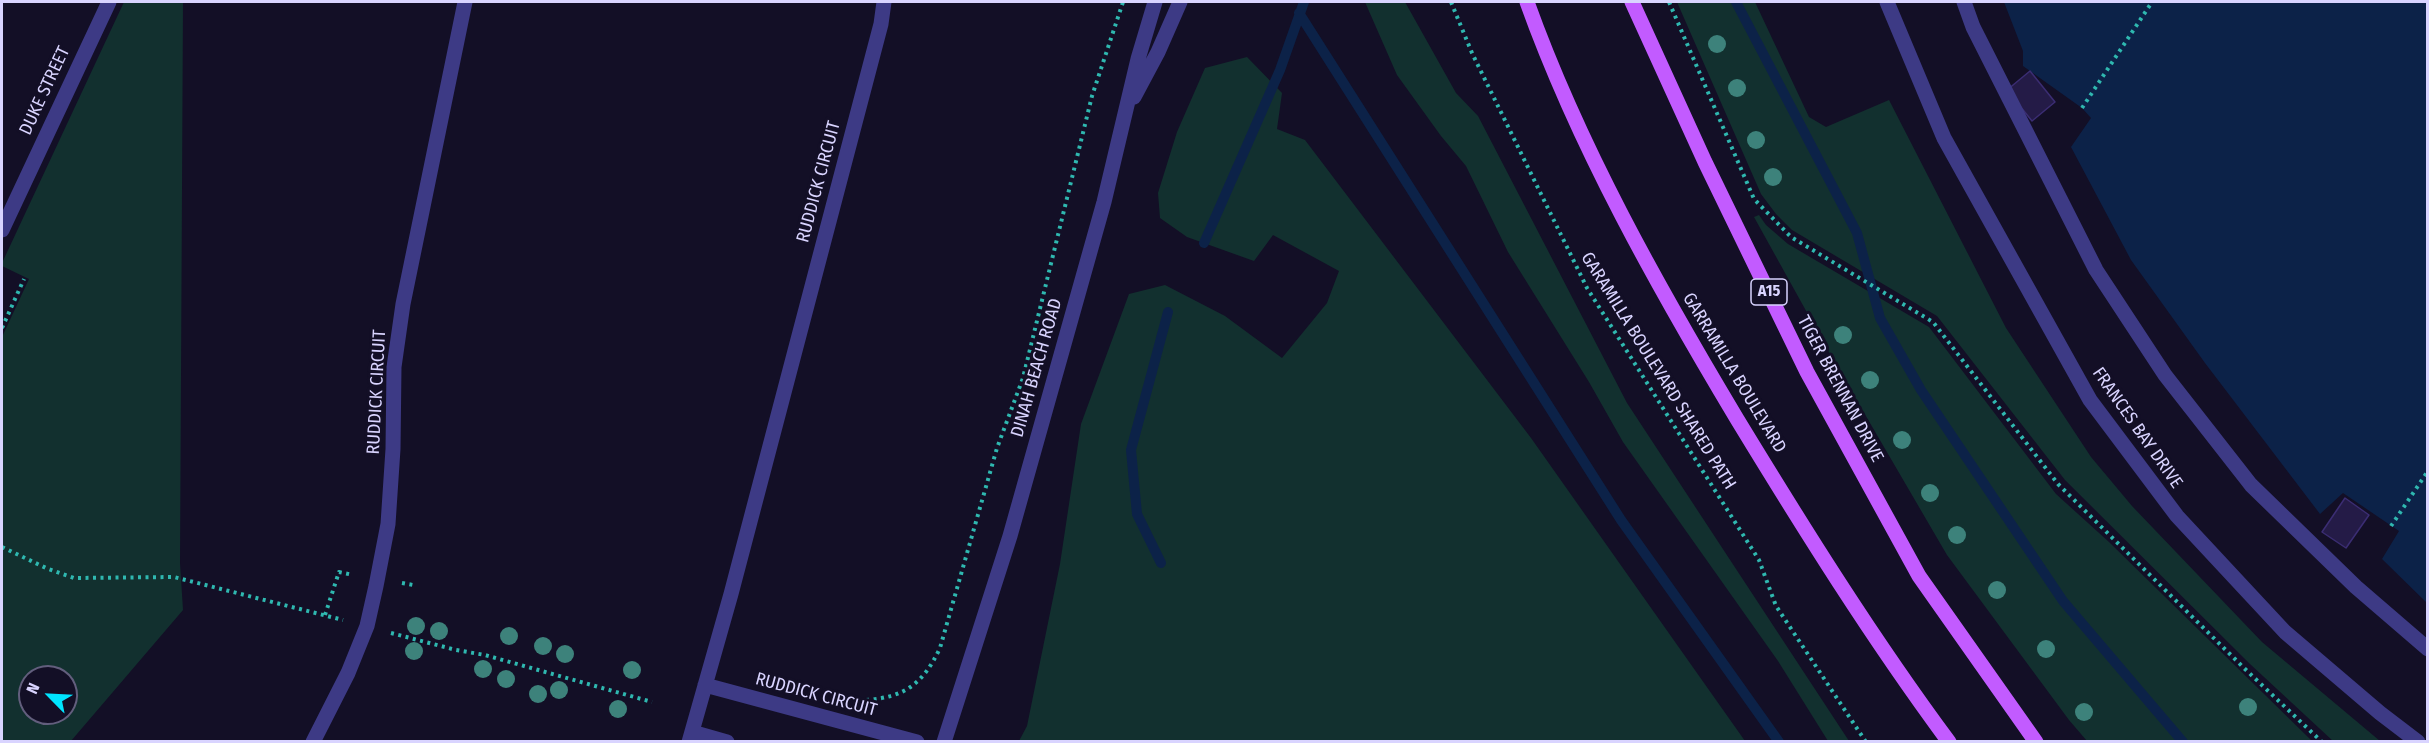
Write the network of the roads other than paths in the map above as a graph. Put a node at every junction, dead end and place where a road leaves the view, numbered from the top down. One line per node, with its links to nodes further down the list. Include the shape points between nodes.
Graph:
1 (109, 2): 11 (street, DUKE STREET)
2 (465, 2): 15 (street, RUDDICK CIRCUIT, via 403,304 394,367 388,524 376,586 367,626 348,673)
3 (884, 2): 13 (street, RUDDICK CIRCUIT)
4 (1155, 2): 10 (street, DINAH BEACH ROAD)
5 (1179, 2): 10 (street)
6 (1527, 2): 19 (main road, GARRAMILLA BOULEVARD, via 1566,98 1622,214 1696,350 1833,575)
7 (1632, 2): 20 (main road, TIGER BRENNAN DRIVE / A15, via 1807,372 1919,576)
8 (1887, 2): 21 (street, FRANCES BAY DRIVE, via 1944,138 2090,400 2177,516 2284,632)
9 (1964, 2): 12 (street, via 2096,270 2165,375 2251,486)
10 (1123, 119): 18 (street, DINAH BEACH ROAD, via 1102,211 1014,525)
11 (2, 230)
12 (2427, 649)
13 (705, 685): 14 (street, RUDDICK CIRCUIT); 17 (street, RUDDICK CIRCUIT)
14 (690, 737): 16 (street, RUDDICK CIRCUIT)
15 (313, 741)
16 (727, 741)
17 (917, 741)
18 (944, 741)
19 (1949, 741)
20 (2036, 741)
21 (2418, 741)

